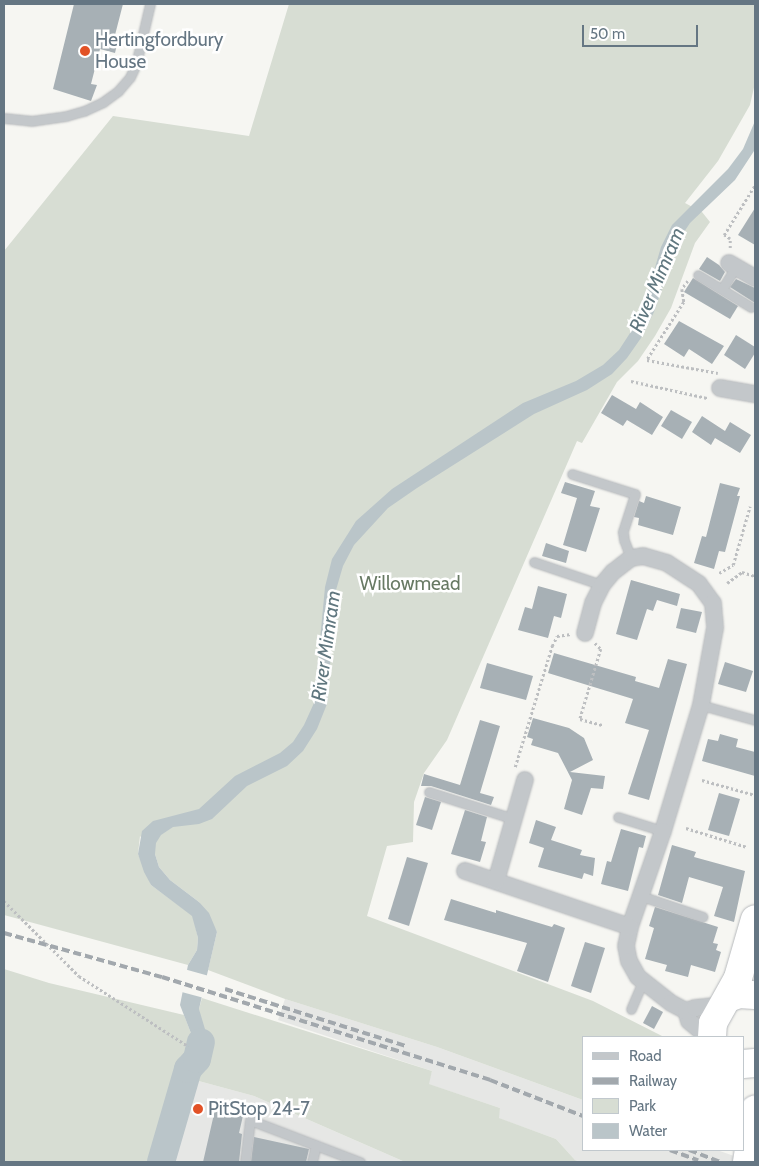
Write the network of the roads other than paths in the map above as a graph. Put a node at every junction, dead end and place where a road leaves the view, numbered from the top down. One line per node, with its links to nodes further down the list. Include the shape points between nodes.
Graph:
1 (150, 4): 2 (lane, via 136,64 118,91 103,102 66,116 32,121)
2 (4, 118)
3 (732, 265): 5 (street); 6 (lane)
4 (698, 275): 6 (lane)
5 (755, 278)
6 (722, 289): 7 (lane)
7 (751, 307)
8 (720, 388): 9 (street)
9 (755, 394)
10 (572, 474): 11 (lane, via 635,494 623,532)
11 (631, 558): 13 (street); 15 (street, via 643,556 667,563 699,584 713,603 716,628)
12 (534, 562): 13 (lane)
13 (602, 585): 14 (street)
14 (585, 633)
15 (702, 705): 16 (lane); 21 (street)
16 (755, 720)
17 (526, 780): 20 (street)
18 (429, 792): 20 (lane)
19 (618, 817): 21 (lane)
20 (514, 818): 23 (street)
21 (663, 831): 24 (street)
22 (465, 871): 23 (street)
23 (496, 881): 27 (street)
24 (640, 896): 25 (lane); 27 (street)
25 (703, 917)
26 (755, 919): 30 (highway, via 738,978)
27 (630, 927): 28 (street, via 626,946 629,962)
28 (642, 981): 31 (lane); 32 (street)
29 (755, 995): 30 (highway, via 739,994)
30 (725, 1001): 32 (street); 34 (highway, via 713,1023)
31 (631, 1009)
32 (686, 1011): 33 (street, via 689,1021)
33 (707, 1036)
34 (712, 1036)
35 (751, 1106): 40 (highway)
36 (316, 1145): 37 (lane); 38 (lane, via 250,1120); 39 (lane)
37 (355, 1161)
38 (244, 1162)
39 (312, 1162)
40 (747, 1162)

